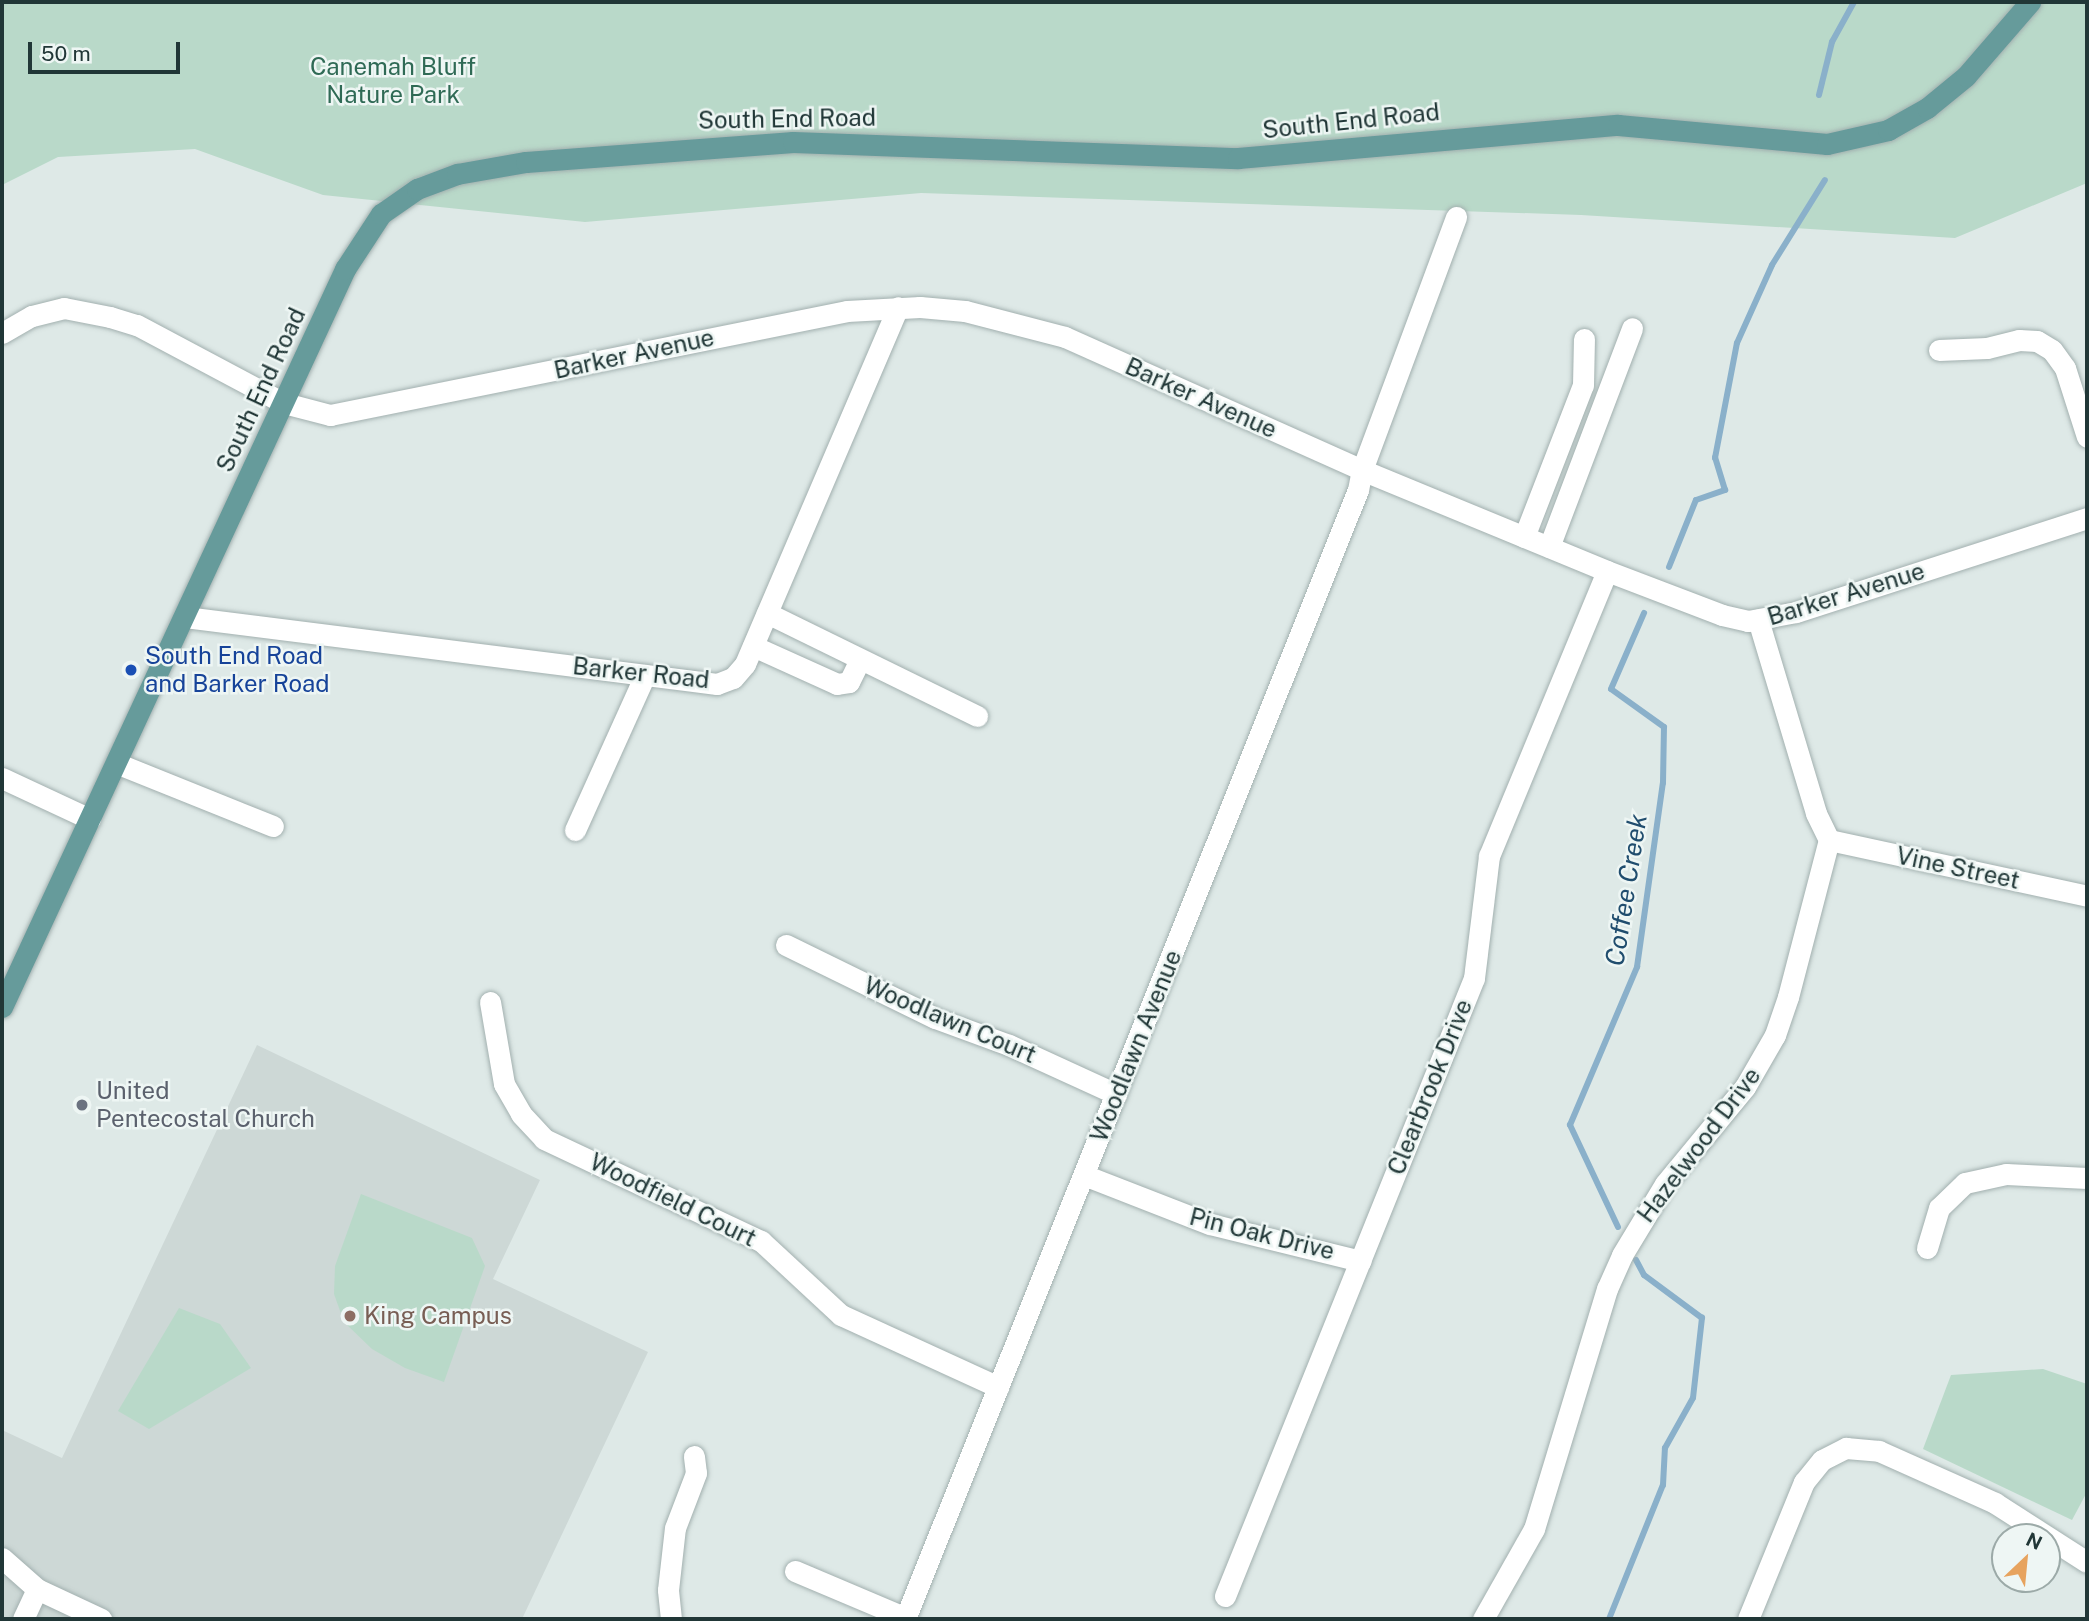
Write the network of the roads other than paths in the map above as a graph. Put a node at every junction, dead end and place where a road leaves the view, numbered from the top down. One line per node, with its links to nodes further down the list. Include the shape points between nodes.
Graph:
1 (2030, 2): 8 (main road, South End Road, via 1966,76 1927,108 1888,130 1827,144 1618,125 1238,158 793,142 572,158 457,174 396,201 366,233)
2 (1456, 218): 10 (street, Woodlawn Avenue)
3 (898, 307): 8 (street, Barker Avenue, via 807,318 345,414 306,412); 10 (street, Barker Avenue, via 965,311 1050,331); 15 (street, Barker Road)
4 (1632, 328): 13 (street)
5 (2, 334): 8 (street, Barker Avenue, via 32,316 64,308 110,317 137,325)
6 (1584, 339): 12 (street, via 1583,385)
7 (1938, 350): 9 (street, via 2037,341 2052,350 2065,368)
8 (284, 403): 16 (main road, South End Road)
9 (2087, 437)
10 (1362, 470): 12 (street, Barker Avenue); 32 (street, Woodlawn Avenue, via 1249,768)
11 (2087, 518): 17 (street, Barker Avenue)
12 (1524, 537): 13 (street, Barker Avenue)
13 (1549, 547): 14 (street, Barker Avenue)
14 (1607, 570): 17 (street, Barker Avenue, via 1722,615); 36 (street, Clearbrook Drive, via 1494,842 1474,978)
15 (767, 613): 18 (street, Barker Road); 19 (street)
16 (185, 617): 20 (street, Barker Road); 22 (main road, South End Road)
17 (1758, 620): 27 (street, via 1816,813)
18 (753, 646): 19 (street, via 837,684 849,682); 20 (street, Barker Road, via 733,678 717,684)
19 (860, 659): 21 (street)
20 (645, 675): 26 (street)
21 (977, 716)
22 (116, 763): 24 (main road, South End Road); 25 (street)
23 (2, 778): 24 (street)
24 (90, 819): 31 (main road, South End Road)
25 (273, 826)
26 (575, 830)
27 (1829, 840): 28 (street, Vine Street); 50 (street, Hazelwood Drive, via 1775,1035 1745,1087 1665,1184 1622,1255 1607,1289 1534,1530)
28 (2087, 896)
29 (786, 945): 32 (street, Woodlawn Court, via 942,1021 1009,1045)
30 (490, 1002): 37 (street, Woodfield Court, via 504,1084 521,1114 544,1139 761,1241 841,1315)
31 (2, 1007)
32 (1116, 1094): 33 (street, Woodlawn Avenue)
33 (1084, 1175): 36 (street, Pin Oak Drive, via 1210,1224); 37 (street, Woodlawn Avenue)
34 (2087, 1178): 35 (street, via 2006,1174 1965,1183 1939,1209)
35 (1927, 1248)
36 (1361, 1261): 44 (street, Clearbrook Drive)
37 (998, 1387): 49 (street, Woodlawn Avenue)
38 (694, 1456): 43 (street, via 696,1473 675,1528)
39 (2085, 1553): 51 (street, via 1983,1498 1879,1451 1846,1447 1822,1460 1804,1482)
40 (2, 1559): 42 (street)
41 (795, 1571): 49 (street)
42 (37, 1589): 45 (street); 46 (street)
43 (668, 1590): 47 (street); 48 (street)
44 (1225, 1596)
45 (23, 1619)
46 (101, 1619)
47 (657, 1619)
48 (671, 1619)
49 (906, 1619)
50 (1483, 1619)
51 (1748, 1619)

